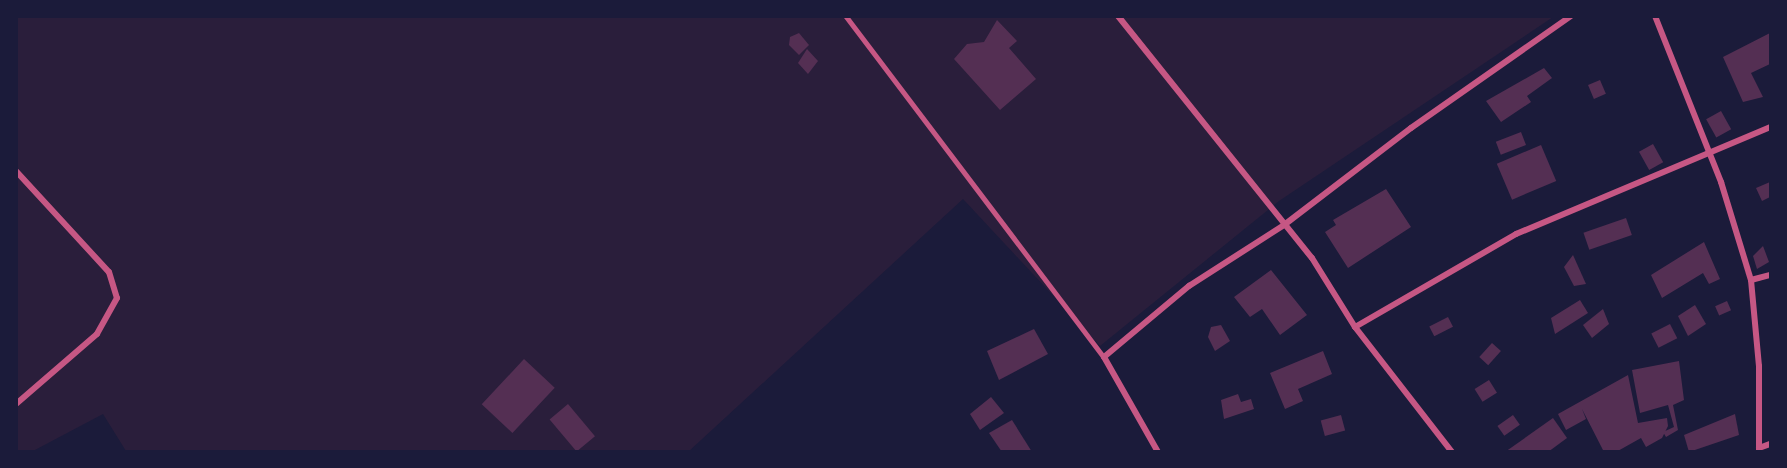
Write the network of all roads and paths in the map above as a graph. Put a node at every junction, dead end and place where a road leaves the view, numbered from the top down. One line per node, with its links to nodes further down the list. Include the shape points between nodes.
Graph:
1 (846, 16): 12 (lane)
2 (1119, 16): 8 (street)
3 (1570, 16): 8 (street, via 1411,128)
4 (1655, 16): 6 (street)
5 (1770, 127): 6 (street)
6 (1709, 153): 10 (street); 11 (street, via 1516,234)
7 (16, 171): 13 (street, via 109,272 117,298 96,334)
8 (1284, 225): 11 (street, via 1312,258); 12 (street, via 1189,286)
9 (1770, 275): 10 (street)
10 (1751, 280): 15 (street, via 1759,366)
11 (1355, 327): 17 (street)
12 (1104, 357): 16 (street)
13 (16, 404)
14 (1770, 444): 15 (street)
15 (1759, 450)
16 (1158, 452)
17 (1452, 452)

